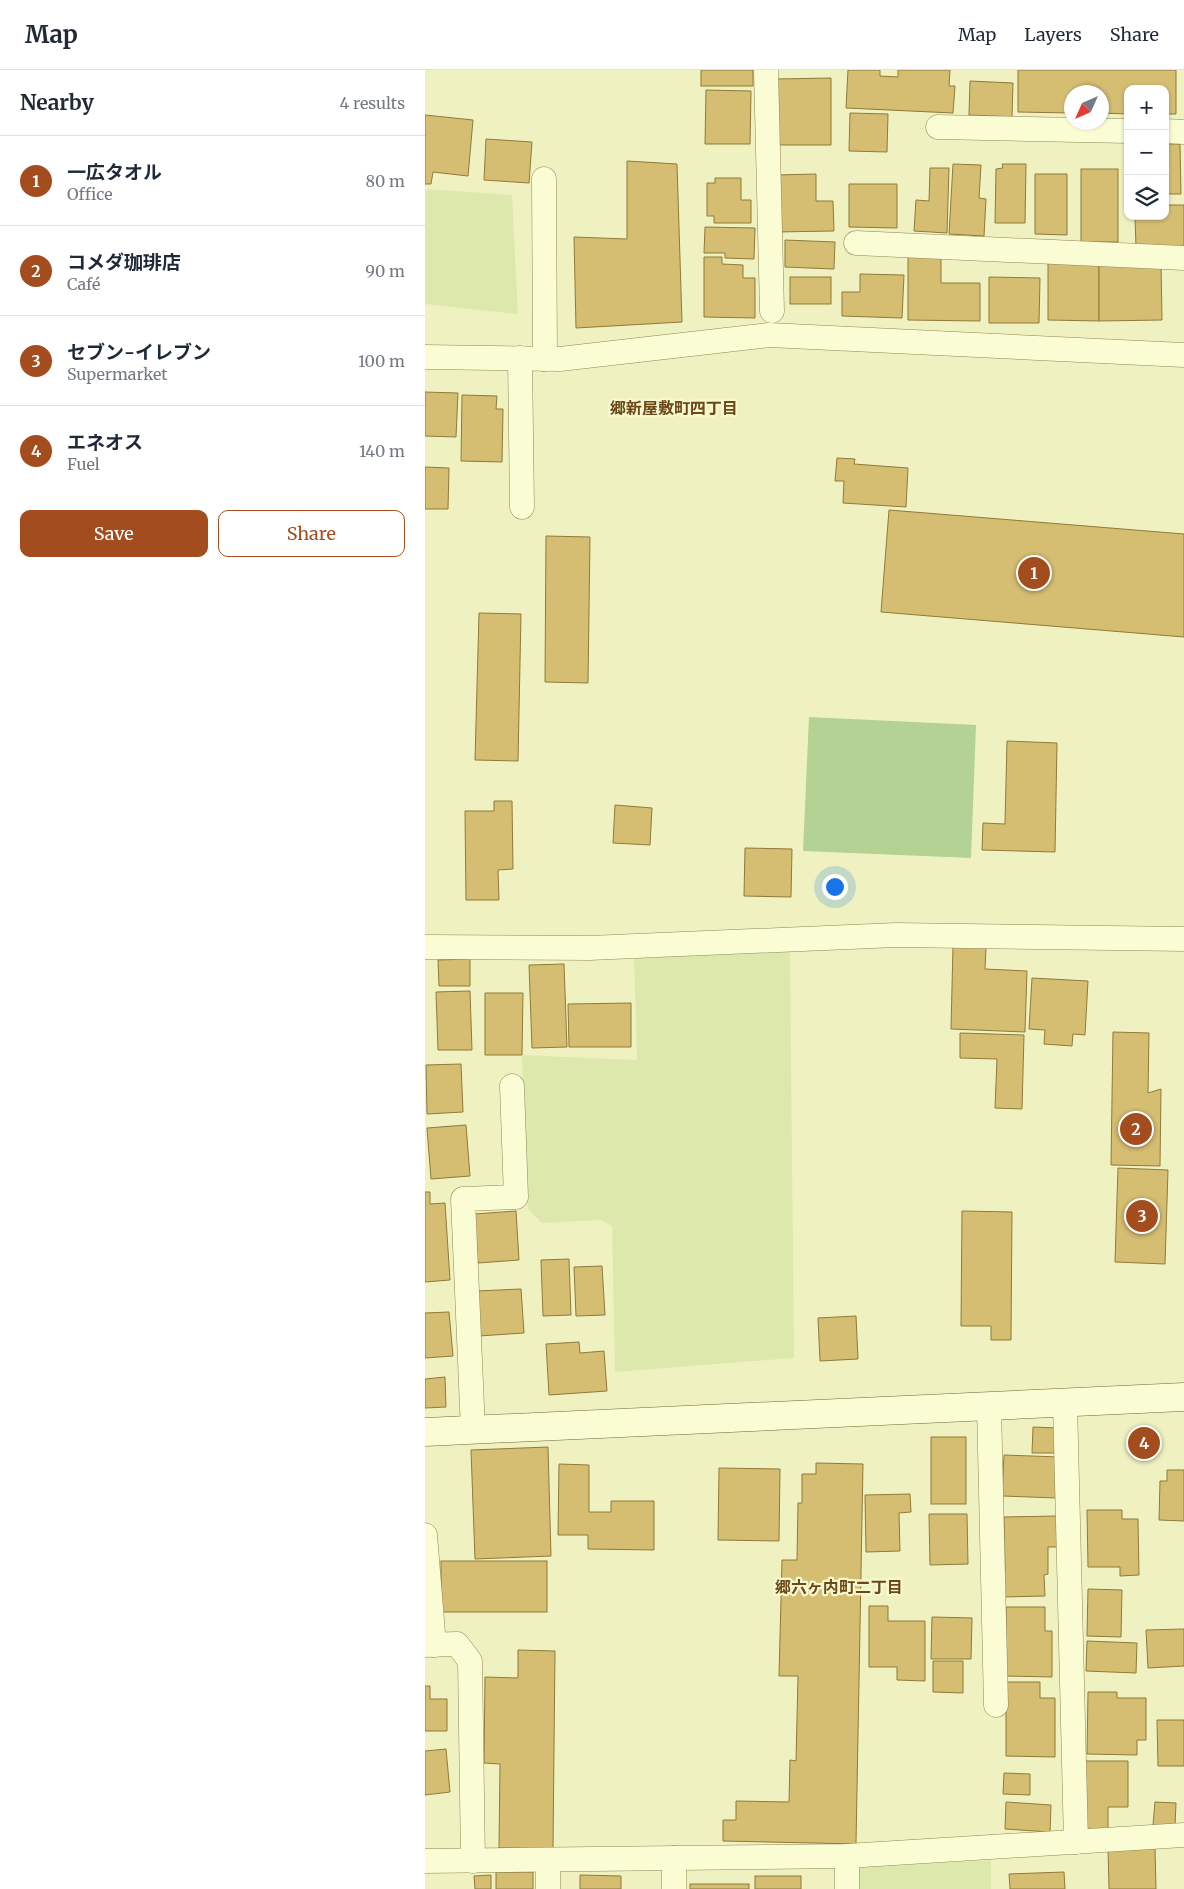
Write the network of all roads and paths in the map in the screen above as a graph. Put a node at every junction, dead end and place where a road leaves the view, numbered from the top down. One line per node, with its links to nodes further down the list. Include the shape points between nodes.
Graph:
1 (766, 70): 9 (street)
2 (938, 127): 3 (street)
3 (1124, 131)
4 (1169, 131): 5 (street)
5 (1184, 132)
6 (544, 178): 13 (street)
7 (856, 243): 8 (street)
8 (1184, 258)
9 (772, 311)
10 (1184, 355): 13 (street, via 769,335)
11 (425, 356): 12 (street)
12 (520, 358): 13 (street); 14 (street)
13 (545, 359)
14 (522, 507)
15 (1184, 939): 16 (street, via 896,935 589,948)
16 (425, 948)
17 (512, 1086): 21 (street, via 516,1197 463,1199)
18 (1184, 1396): 19 (street)
19 (1065, 1402): 20 (street); 27 (street)
20 (989, 1406): 21 (street); 25 (street)
21 (473, 1430): 22 (street)
22 (425, 1432)
23 (425, 1535): 24 (street)
24 (429, 1645): 32 (street, via 457,1644 469,1661)
25 (996, 1705)
26 (1184, 1835): 27 (street)
27 (1076, 1842): 28 (street)
28 (847, 1856): 29 (street); 35 (street)
29 (674, 1858): 30 (street); 34 (street)
30 (548, 1860): 32 (street); 33 (street)
31 (425, 1861): 32 (street)
32 (473, 1861)
33 (548, 1889)
34 (674, 1889)
35 (847, 1889)

